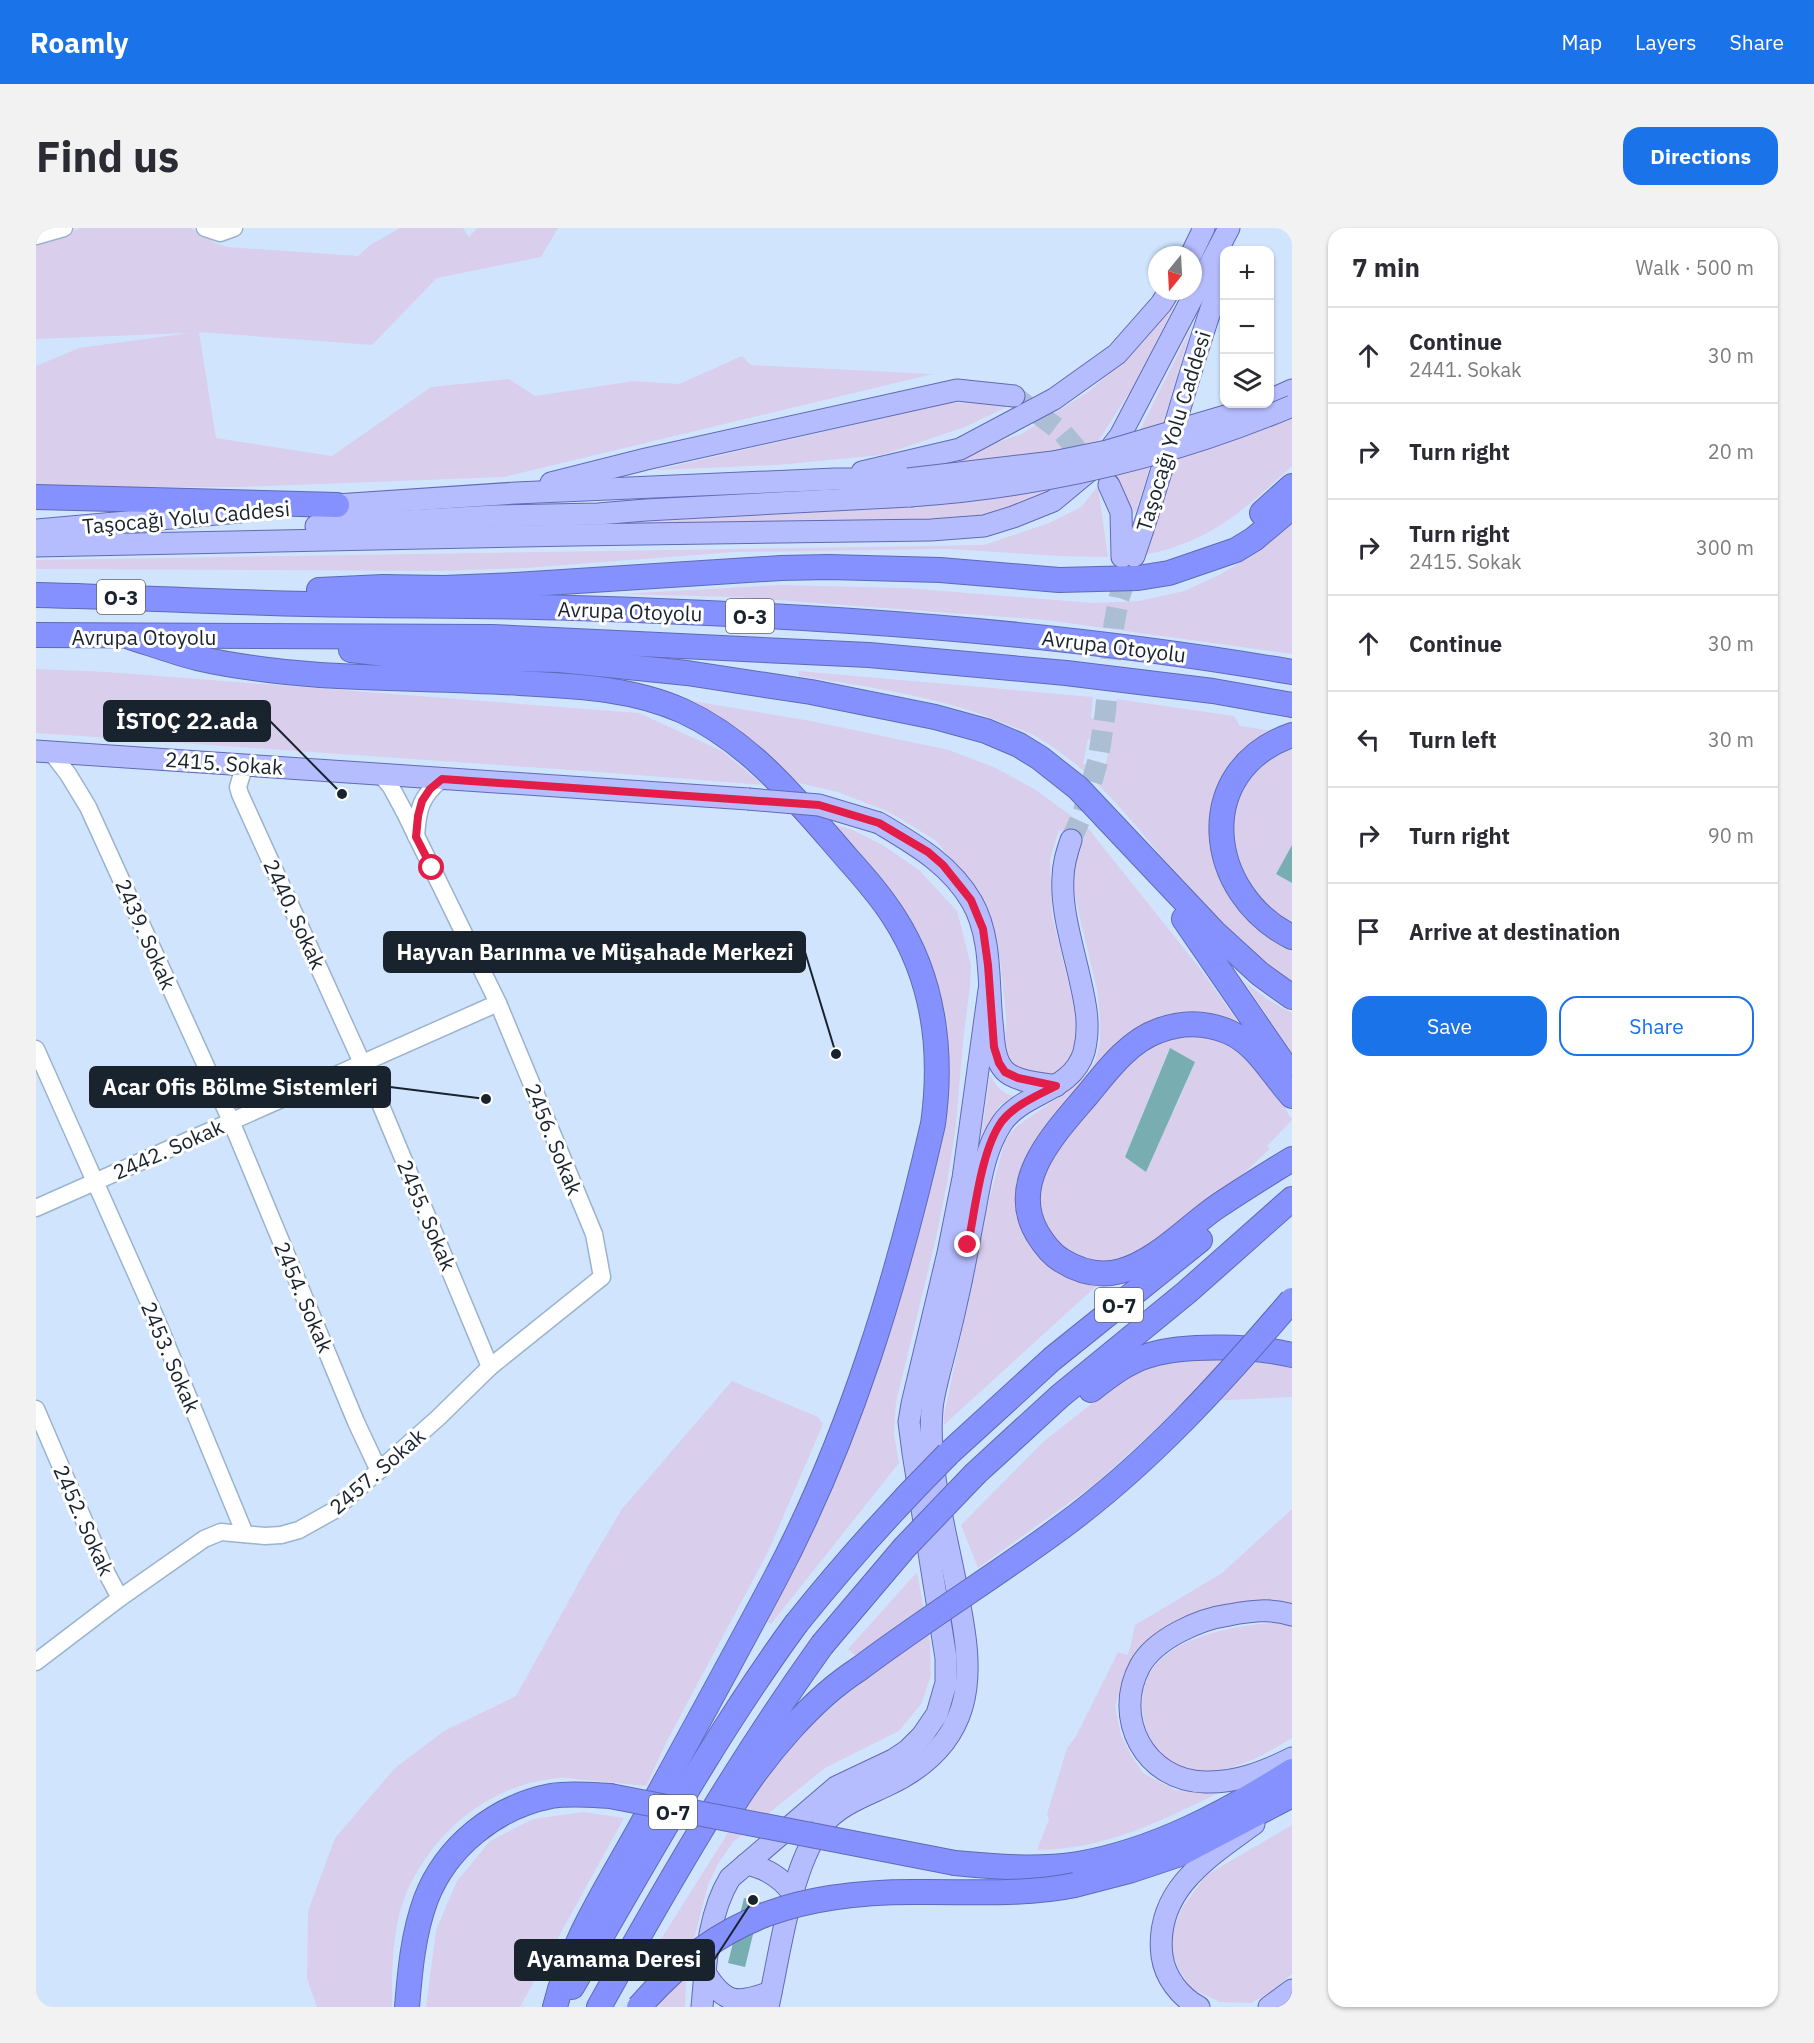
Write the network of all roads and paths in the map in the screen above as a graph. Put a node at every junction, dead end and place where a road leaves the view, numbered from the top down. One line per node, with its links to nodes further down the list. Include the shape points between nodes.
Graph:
1 (64, 228): 7 (street)
2 (205, 228): 3 (street, via 220,233)
3 (234, 228)
4 (1204, 228): 8 (main road)
5 (1229, 228): 26 (main road, via 1120,436 1100,462 1053,501 1013,518 984,526 931,530)
6 (1242, 228): 9 (main road)
7 (36, 236)
8 (1195, 246)
9 (1235, 246)
10 (1220, 283): 18 (main road, Taşocağı Yolu Caddesi, via 1158,486 1128,557 1121,512)
11 (1163, 300): 17 (main road, via 1117,354 1054,399 960,449)
12 (1292, 390): 14 (main road)
13 (1014, 396): 21 (main road, via 957,390 646,459)
14 (1274, 398)
15 (1292, 406): 20 (main road, bridge, via 1239,428 1112,466 969,492)
16 (1250, 408): 20 (main road, bridge, via 1107,451)
17 (835, 479): 20 (main road); 21 (main road)
18 (1109, 485)
19 (1292, 486): 28 (highway)
20 (909, 488): 26 (main road, via 597,514 269,528)
21 (516, 493): 23 (main road, Taşocağı Yolu Caddesi)
22 (36, 497): 23 (highway)
23 (337, 505): 25 (main road, Taşocağı Yolu Caddesi)
24 (1292, 507): 28 (highway, via 1236,550)
25 (36, 530)
26 (116, 545): 27 (main road)
27 (36, 546)
28 (1207, 558): 30 (highway, via 1169,573 1138,578 1059,580 940,570 793,568 515,585 343,588)
29 (36, 595): 30 (highway, Avrupa Otoyolu / O-3)
30 (206, 600): 34 (highway, Avrupa Otoyolu / O-3, via 576,608 840,621 1089,642)
31 (36, 635): 32 (highway, Avrupa Otoyolu / O-3)
32 (130, 637): 33 (highway, Avrupa Otoyolu / O-3); 79 (highway, via 198,658 274,670 570,685 621,692 685,712 760,763 852,863 896,919 926,987 937,1052 933,1124 892,1282 855,1398 798,1534 580,1937 562,1978)
33 (294, 637): 35 (highway, Avrupa Otoyolu / O-3, via 492,637 869,655 1097,676); 41 (highway, via 410,657 559,660 687,673 935,717 986,731 1040,758 1078,788)
34 (1292, 672)
35 (1292, 705)
36 (1292, 735): 44 (highway, via 1257,752 1234,780 1226,797 1221,844 1225,862 1244,896 1271,924)
37 (43, 752): 38 (main road, 2415. Sokak); 53 (street, 2439. Sokak, via 68,774 88,807)
38 (245, 764): 39 (main road, 2415. Sokak); 49 (street, 2440. Sokak, via 238,787 240,794)
39 (381, 775): 40 (main road, 2415. Sokak); 42 (street, 2456. Sokak)
40 (442, 779): 42 (street, via 422,801); 45 (main road, 2415. Sokak, bridge, via 819,805 879,823 928,852 971,900 983,929)
41 (1118, 830): 46 (highway, via 1214,932 1260,975); 50 (highway)
42 (416, 837): 47 (street, 2456. Sokak)
43 (1071, 840): 51 (main road, via 1062,888 1088,1015 1078,1065)
44 (1292, 937)
45 (989, 990): 51 (main road, via 994,1047 1005,1072); 72 (main road, via 963,1178 909,1422 944,1641 946,1683 942,1701 931,1724 908,1750 836,1787)
46 (1292, 997)
47 (498, 1003): 49 (street, 2442. Sokak); 58 (street, 2456. Sokak, via 594,1234)
48 (36, 1049): 55 (street, 2453. Sokak)
49 (362, 1063): 53 (street, 2442. Sokak); 61 (street, 2455. Sokak)
50 (1292, 1077)
51 (1056, 1086): 73 (main road, via 1003,1120 994,1137 982,1175 932,1404 937,1482 966,1644 962,1707 945,1741 923,1764 847,1805 823,1825 808,1849)
52 (1292, 1096): 54 (highway, via 1245,1041 1227,1032 1189,1024 1155,1031 1122,1056 1052,1137 1032,1174 1028,1208 1033,1225 1055,1257 1080,1271 1121,1271 1141,1264 1214,1209)
53 (231, 1121): 55 (street, 2442. Sokak); 63 (street, 2454. Sokak)
54 (1292, 1159): 80 (highway, O-7, bridge, via 1219,1224 1052,1359 888,1514 796,1624 735,1711 686,1788)
55 (96, 1181): 57 (street, 2442. Sokak); 65 (street, 2453. Sokak)
56 (1292, 1199): 64 (highway, O-7, via 1187,1293 1060,1396)
57 (36, 1208)
58 (602, 1277): 61 (street, 2457. Sokak)
59 (1292, 1300): 74 (highway, bridge, via 1189,1417 1108,1490 1064,1526 843,1679 818,1703 765,1760 690,1872)
60 (1292, 1355): 64 (highway, via 1230,1348 1149,1355 1108,1377 1006,1461)
61 (490, 1367): 63 (street, 2457. Sokak)
62 (36, 1409): 66 (street, 2452. Sokak)
63 (378, 1472): 65 (street, 2457. Sokak, via 333,1511 299,1530 281,1535)
64 (976, 1473): 74 (highway, O-7, bridge, via 905,1547 822,1645 717,1801)
65 (244, 1534): 66 (street, 2457. Sokak, via 221,1532 204,1539)
66 (120, 1598): 68 (street, 2457. Sokak)
67 (1292, 1615): 69 (main road, via 1268,1610 1242,1612 1210,1619 1168,1639 1141,1665 1129,1701 1129,1718 1145,1753 1161,1768 1180,1777 1224,1781 1260,1774)
68 (36, 1662)
69 (1292, 1758)
70 (1292, 1771): 78 (highway, bridge, via 1178,1833 1114,1856 1029,1868 955,1863 610,1796 553,1796 536,1800 485,1825 442,1868 425,1902 412,1955)
71 (1292, 1796): 82 (highway, bridge, via 1180,1854 1075,1885 1034,1892 857,1894 783,1908 756,1917 715,1940 669,1975); 84 (main road, via 1202,1864 1186,1878 1171,1901 1161,1931 1163,1967 1180,1993)
72 (746, 1864): 73 (main road, via 769,1872); 75 (main road, via 730,1878 723,1891)
73 (793, 1894): 77 (main road)
74 (645, 1924): 81 (highway, O-7)
75 (704, 1971): 77 (main road, via 720,1994 731,2000); 83 (main road)
76 (1292, 1990): 85 (main road)
77 (769, 2000)
78 (407, 2007)
79 (555, 2007)
80 (561, 2007)
81 (599, 2007)
82 (639, 2007)
83 (702, 2007)
84 (1198, 2007)
85 (1269, 2007)

